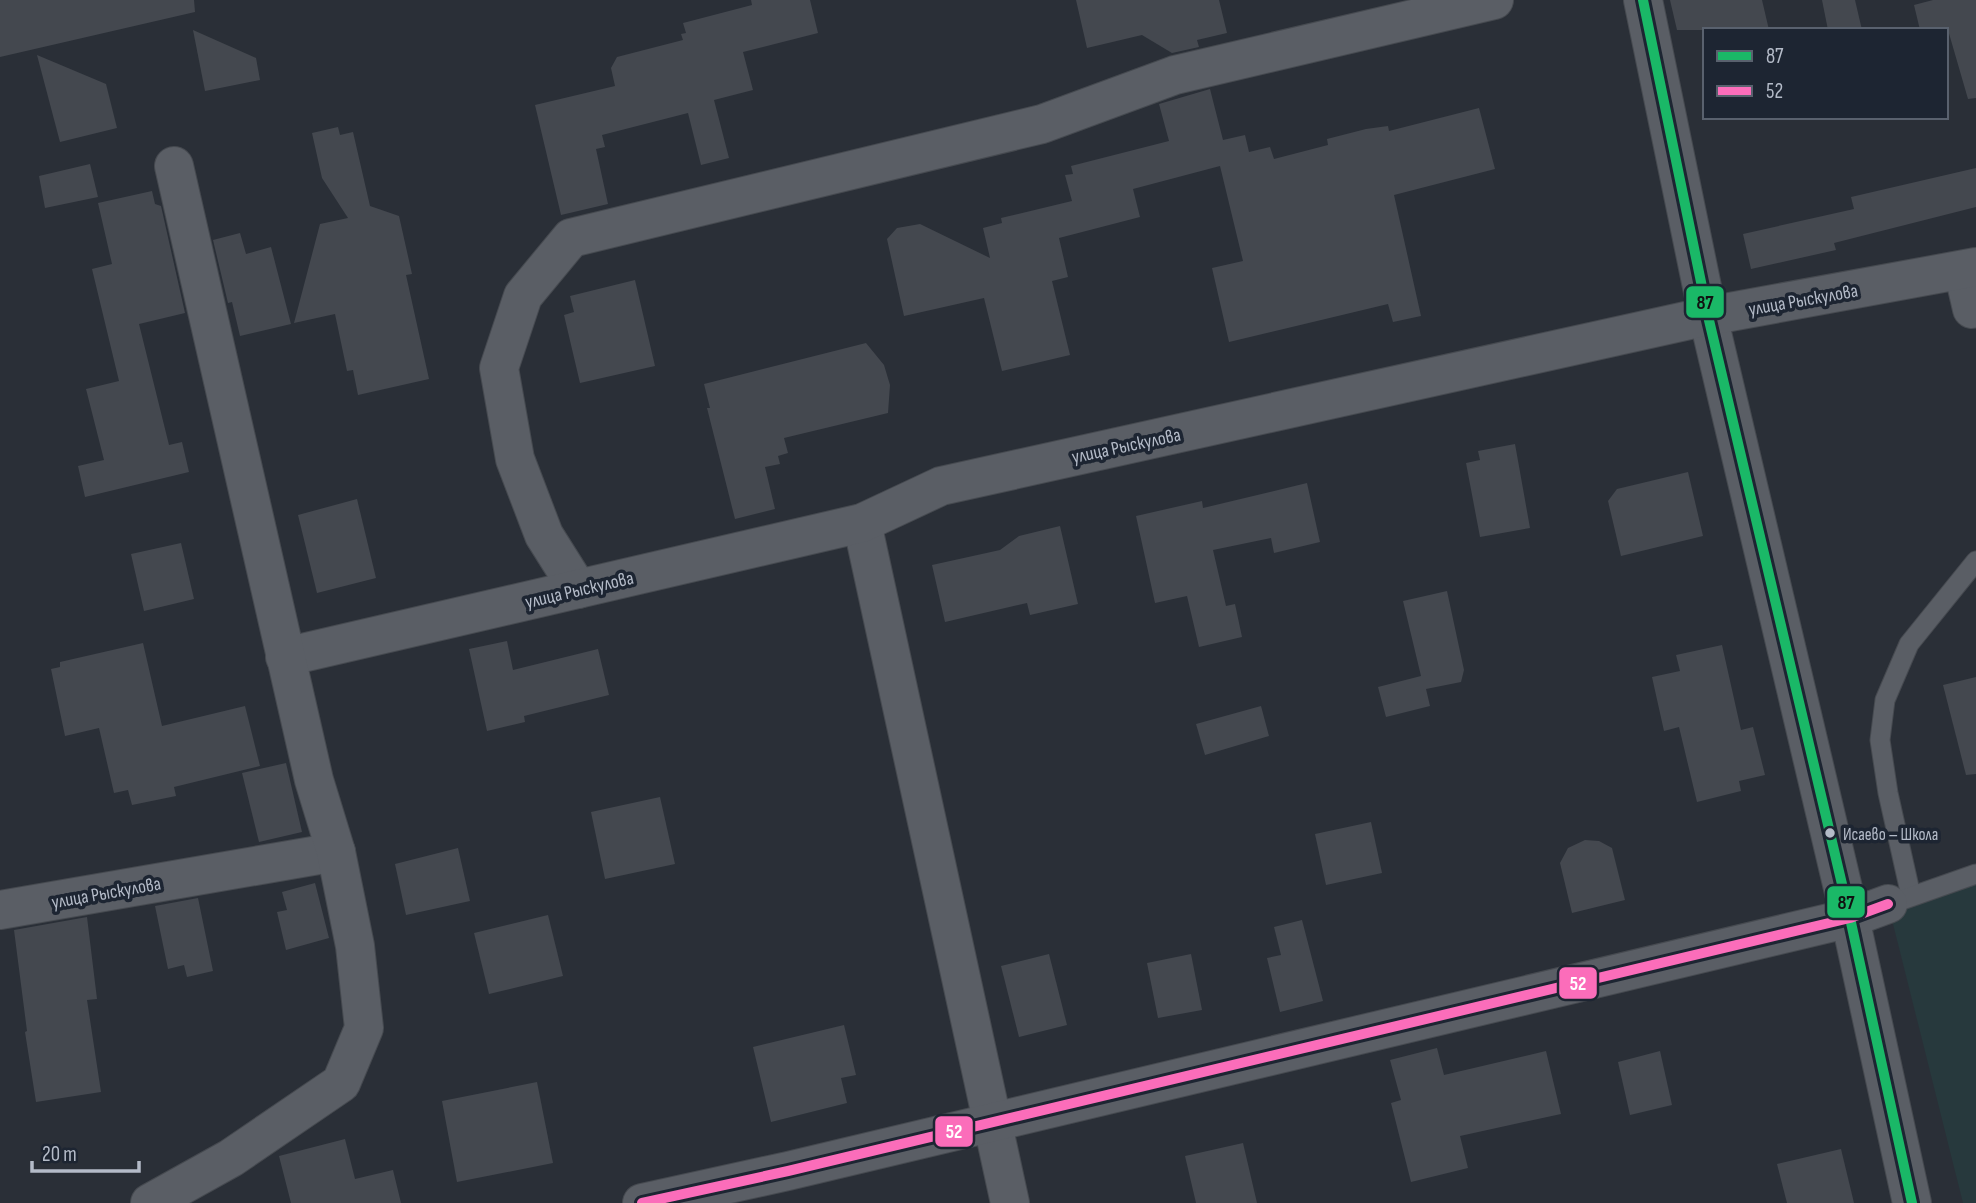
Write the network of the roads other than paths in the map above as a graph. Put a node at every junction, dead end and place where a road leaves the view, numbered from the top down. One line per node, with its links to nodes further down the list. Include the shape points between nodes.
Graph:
1 (1494, 0): 9 (street, via 1175,75 1042,124 571,238 523,296 499,368 515,459 544,535)
2 (1643, 0): 5 (street)
3 (174, 166): 10 (street)
4 (1969, 269): 5 (street, улица Рыскулова); 6 (street)
5 (1708, 316): 7 (street, улица Рыскулова, via 941,486); 15 (street)
6 (1974, 316)
7 (862, 523): 9 (street, улица Рыскулова); 16 (street)
8 (1976, 561): 13 (lane, via 1909,644 1885,699 1880,740)
9 (578, 589): 10 (street, улица Рыскулова)
10 (285, 657): 11 (street)
11 (336, 852): 14 (street, улица Рыскулова); 17 (street, via 365,1028 341,1083 231,1158)
12 (1976, 874): 13 (lane)
13 (1899, 900): 15 (street)
14 (0, 910)
15 (1850, 918): 16 (street); 20 (street)
16 (990, 1121): 18 (street); 19 (street)
17 (150, 1203)
18 (642, 1203)
19 (1010, 1203)
20 (1912, 1203)

